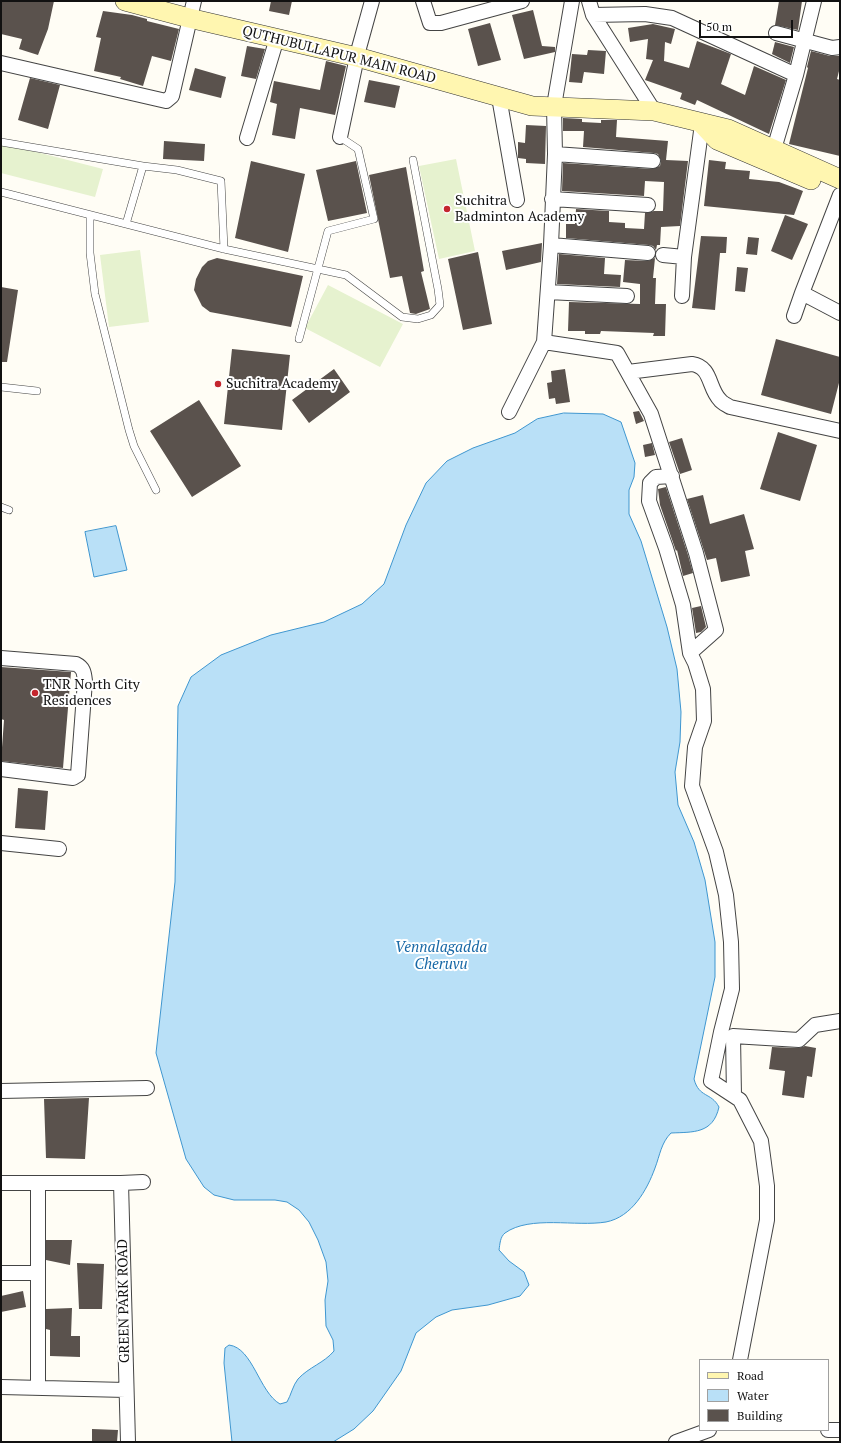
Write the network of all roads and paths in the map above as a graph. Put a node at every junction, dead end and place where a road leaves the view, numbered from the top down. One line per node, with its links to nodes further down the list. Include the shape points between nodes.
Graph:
1 (125, 1): 8 (main road, QUTHUBULLAPUR MAIN ROAD)
2 (372, 1): 15 (street)
3 (423, 1): 4 (street, via 430,22 441,23)
4 (522, 1)
5 (572, 1): 19 (street)
6 (589, 1): 10 (street)
7 (814, 1): 13 (street)
8 (187, 7): 12 (main road, QUTHUBULLAPUR MAIN ROAD); 15 (main road, QUTHUBULLAPUR MAIN ROAD); 16 (street, via 172,96 166,101)
9 (646, 8): 10 (street); 17 (street)
10 (593, 15): 20 (street)
11 (776, 34): 13 (street)
12 (277, 38): 15 (main road, QUTHUBULLAPUR MAIN ROAD); 23 (street)
13 (804, 40): 14 (street, via 832,48); 17 (street)
14 (840, 47)
15 (358, 53): 18 (main road, QUTHUBULLAPUR MAIN ROAD); 19 (main road, QUTHUBULLAPUR MAIN ROAD, via 538,95); 22 (street)
16 (1, 63)
17 (796, 75): 25 (street)
18 (499, 97): 19 (main road, QUTHUBULLAPUR MAIN ROAD, via 532,106); 35 (street)
19 (554, 106): 20 (main road, QUTHUBULLAPUR MAIN ROAD); 26 (street)
20 (654, 111): 21 (main road, QUTHUBULLAPUR MAIN ROAD)
21 (702, 124): 25 (main road, QUTHUBULLAPUR MAIN ROAD, via 728,129); 32 (main road, via 717,140); 43 (street)
22 (340, 137): 44 (lane, via 358,149 374,219 328,231)
23 (247, 138)
24 (1, 142): 29 (lane)
25 (774, 149): 30 (main road, QUTHUBULLAPUR MAIN ROAD)
26 (555, 154): 28 (street); 34 (street)
27 (413, 160): 44 (lane, via 440,305 431,315 418,319 402,317 346,275)
28 (653, 161)
29 (143, 166): 38 (lane); 40 (lane, via 177,170 221,181)
30 (840, 179)
31 (1, 192): 37 (lane)
32 (840, 192)
33 (840, 195): 46 (street)
34 (552, 199): 36 (street); 39 (street)
35 (517, 200)
36 (648, 205)
37 (90, 215): 38 (lane); 59 (lane, via 90,253 95,294 129,430 134,446)
38 (126, 224): 40 (lane)
39 (551, 245): 41 (street); 45 (street)
40 (224, 250): 44 (lane)
41 (648, 253)
42 (663, 255): 43 (street)
43 (684, 257): 48 (street)
44 (319, 269): 51 (lane)
45 (548, 292): 47 (street); 52 (street)
46 (802, 293): 49 (street); 50 (street)
47 (627, 296)
48 (682, 296)
49 (840, 313)
50 (794, 316)
51 (299, 339)
52 (544, 342): 53 (street, via 617,354); 56 (street)
53 (628, 372): 57 (street, via 692,364 700,366 706,370 719,400 730,407); 58 (street, via 651,414)
54 (1, 387): 55 (lane)
55 (36, 391)
56 (509, 412)
57 (840, 431)
58 (672, 476): 62 (street, via 716,630); 62 (street, via 656,477 650,483 649,501 683,605)
59 (156, 490)
60 (1, 507): 61 (lane)
61 (9, 510)
62 (690, 652): 70 (street, via 696,663 703,689 704,721 695,747 692,786 716,852 726,896 731,942 732,989 711,1080)
63 (1, 658): 64 (street, via 76,664 84,671 85,681 78,775 73,778)
64 (1, 769)
65 (1, 843): 66 (street)
66 (59, 849)
67 (840, 1021): 70 (street, via 815,1025 799,1040 733,1036)
68 (147, 1088): 69 (street)
69 (1, 1091)
70 (734, 1096): 77 (street, via 740,1100 761,1141 767,1186 767,1220)
71 (143, 1182): 74 (street)
72 (1, 1183): 73 (street)
73 (38, 1183): 74 (street); 76 (street)
74 (121, 1183): 80 (street, GREEN PARK ROAD)
75 (1, 1273): 76 (street)
76 (38, 1273): 79 (street)
77 (740, 1359)
78 (1, 1387): 79 (street)
79 (38, 1387): 80 (street)
80 (126, 1390): 84 (street, GREEN PARK ROAD)
81 (829, 1430): 82 (street)
82 (840, 1430)
83 (707, 1431): 85 (street)
84 (128, 1442)
85 (676, 1442)

